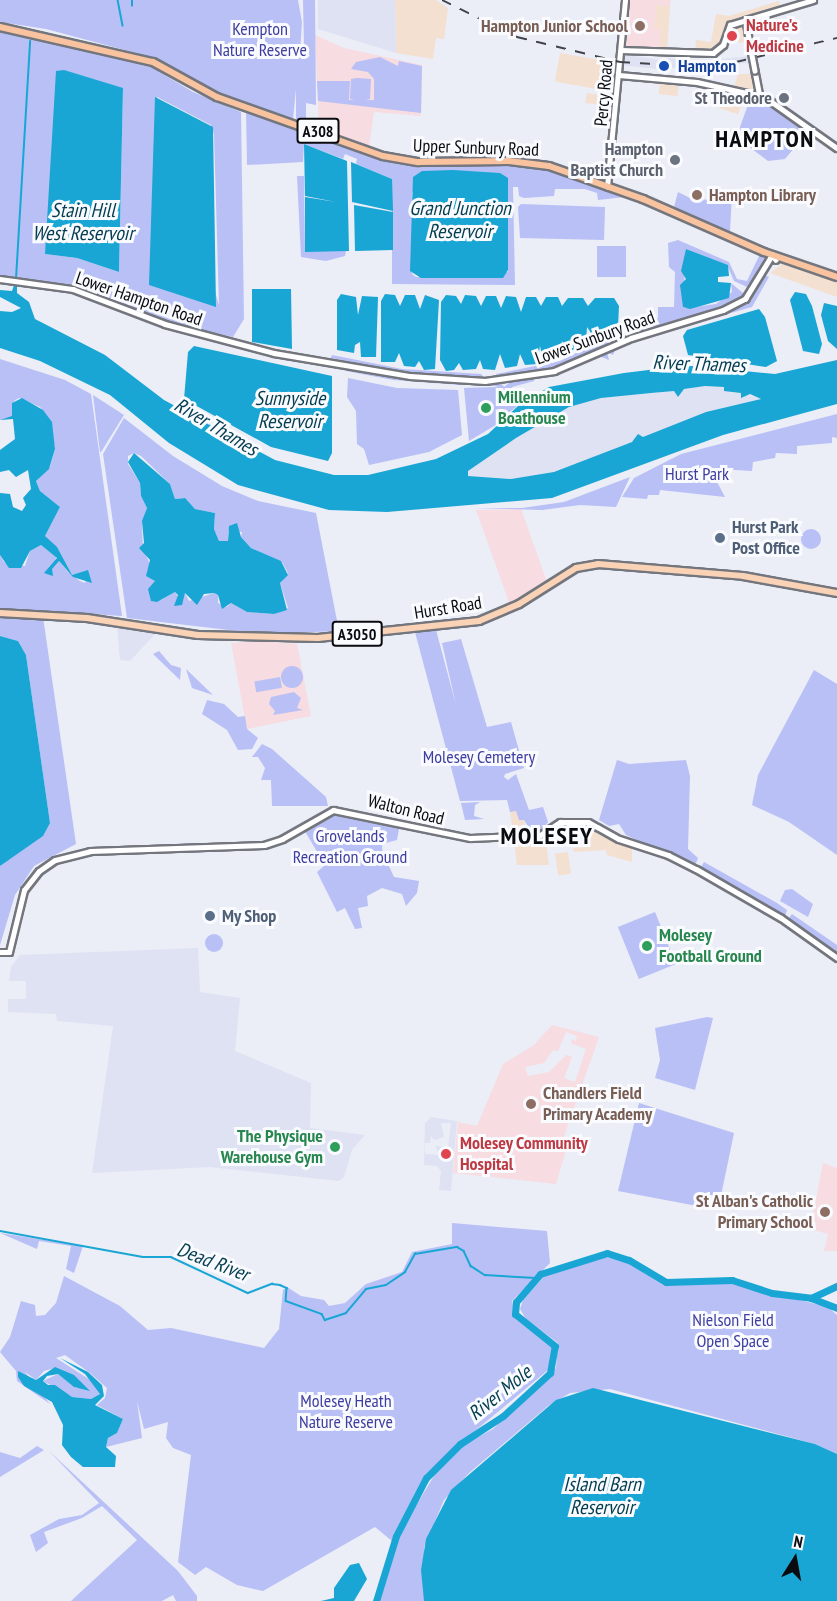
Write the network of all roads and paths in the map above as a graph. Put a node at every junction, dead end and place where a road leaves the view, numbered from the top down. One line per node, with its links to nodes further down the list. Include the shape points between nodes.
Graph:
1 (625, 0): 5 (street, Percy Road)
2 (814, 0): 3 (street)
3 (746, 20): 5 (street, via 730,25 723,45 713,53); 7 (street, bridge)
4 (0, 27): 9 (highway, Upper Sunbury Road / A308, via 153,62 218,97 383,156 418,162 530,163)
5 (621, 50): 6 (street, Percy Road)
6 (619, 75): 7 (street, via 697,82); 9 (street, Percy Road)
7 (760, 96): 8 (street, via 774,101)
8 (837, 148)
9 (607, 187): 10 (highway, Upper Sunbury Road / A308)
10 (777, 258): 11 (highway, Upper Sunbury Road / A308); 13 (street, Lower Sunbury Road, via 767,265 741,302 631,338 554,370 506,380 410,376)
11 (837, 277)
12 (0, 279): 13 (street, Lower Hampton Road, via 73,289)
13 (232, 344)
14 (837, 593): 15 (main road, Hurst Road / A3050, via 733,575 598,564 576,568 501,614 447,626 270,639 198,635 87,618)
15 (0, 613)
16 (0, 952): 17 (main road, Walton Road, via 9,952 19,902 27,885 44,867 61,857 90,851 264,845 333,810 470,838 540,835 560,822 585,821 620,840 668,855 696,869 781,918)
17 (837, 958)

